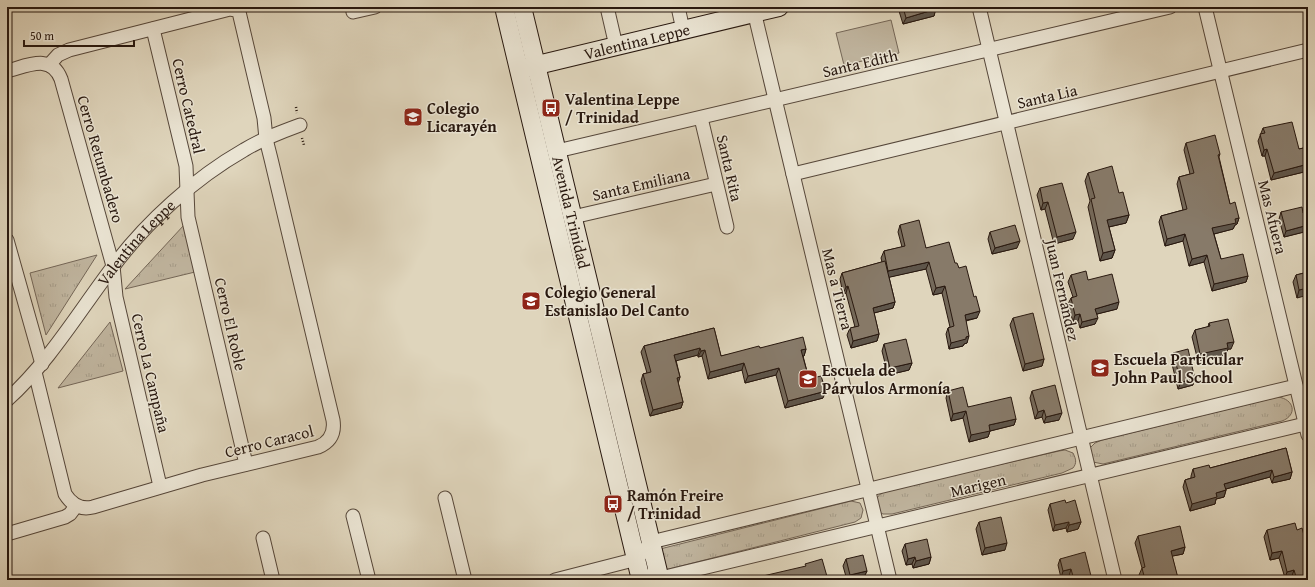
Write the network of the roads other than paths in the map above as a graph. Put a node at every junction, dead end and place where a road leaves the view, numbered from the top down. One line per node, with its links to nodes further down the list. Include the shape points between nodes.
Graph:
1 (375, 7): 11 (street)
2 (504, 7): 19 (main road, Avenida Trinidad)
3 (522, 7): 18 (main road, Avenida Trinidad)
4 (607, 7): 14 (street)
5 (678, 7): 13 (street)
6 (779, 7): 10 (main road, Valentina Leppe)
7 (979, 7): 15 (street, Juan Fernández)
8 (1170, 7): 15 (street, Santa Edith)
9 (1205, 7): 21 (street, Mas Afuera)
10 (754, 10): 13 (main road, Valentina Leppe); 22 (street, Mas a Tierra)
11 (353, 12)
12 (153, 29): 17 (street, via 63,52); 26 (street, Cerro Caracol, via 230,9 239,12 264,118); 30 (street, Cerro Catedral, via 186,166)
13 (683, 30): 14 (main road, Valentina Leppe)
14 (616, 46): 18 (main road, Valentina Leppe)
15 (989, 50): 22 (street, Santa Edith); 24 (street, Juan Fernández)
16 (1308, 50): 21 (street, Santa Lia)
17 (49, 65): 20 (street, via 38,63); 34 (street, Cerro Retumbadero, via 61,79)
18 (536, 66): 19 (main road, Valentina Leppe); 27 (main road, Avenida Trinidad)
19 (519, 70): 51 (main road, Avenida Trinidad)
20 (7, 71)
21 (1220, 72): 24 (street, Santa Lia); 36 (street, Mas Afuera)
22 (775, 100): 23 (street, Santa Edith); 28 (street, Mas a Tierra)
23 (701, 118): 27 (street, Santa Edith); 29 (street, Santa Rita)
24 (1006, 123): 28 (street, Santa Lia); 39 (street, Juan Fernández)
25 (300, 125): 26 (street, Valentina Leppe)
26 (266, 139): 30 (street, Valentina Leppe, via 227,160); 40 (street, Cerro Caracol, via 334,426 331,438 323,445)
27 (557, 151): 31 (main road, Avenida Trinidad)
28 (793, 174): 43 (street, Mas a Tierra)
29 (716, 184): 31 (street, Santa Emiliana); 32 (street, Santa Rita)
30 (187, 191): 34 (street, Valentina Leppe, via 150,225); 40 (street, Cerro El Roble, via 188,217)
31 (573, 217): 50 (main road, Avenida Trinidad)
32 (727, 227)
33 (7, 240): 35 (street)
34 (113, 266): 35 (street, Valentina Leppe); 42 (street, Cerro La Campaña, via 116,296)
35 (38, 368): 37 (street, Valentina Leppe); 45 (street, via 63,489 68,499)
36 (1296, 386): 38 (street, Mas Afuera); 39 (street, Marigen)
37 (7, 400)
38 (1307, 430): 41 (street, Marigen)
39 (1081, 438): 41 (street, Juan Fernández); 43 (street, Marigen)
40 (246, 464): 42 (street, Cerro Caracol)
41 (1090, 475): 47 (street, Marigen); 59 (street, Juan Fernández)
42 (160, 486): 45 (street, Cerro Caracol, via 88,508)
43 (868, 489): 47 (street, Mas a Tierra); 50 (street, Marigen)
44 (445, 498): 55 (street)
45 (76, 506): 48 (street, via 65,517)
46 (353, 516): 54 (street)
47 (877, 526): 52 (street, Marigen); 58 (street, Mas a Tierra)
48 (7, 534)
49 (263, 538): 53 (street)
50 (651, 542): 51 (street); 52 (main road, Avenida Trinidad)
51 (636, 559): 52 (street); 56 (street); 57 (main road, Avenida Trinidad)
52 (660, 579)
53 (273, 580)
54 (369, 580)
55 (465, 580)
56 (555, 580)
57 (641, 580)
58 (890, 580)
59 (1115, 580)

